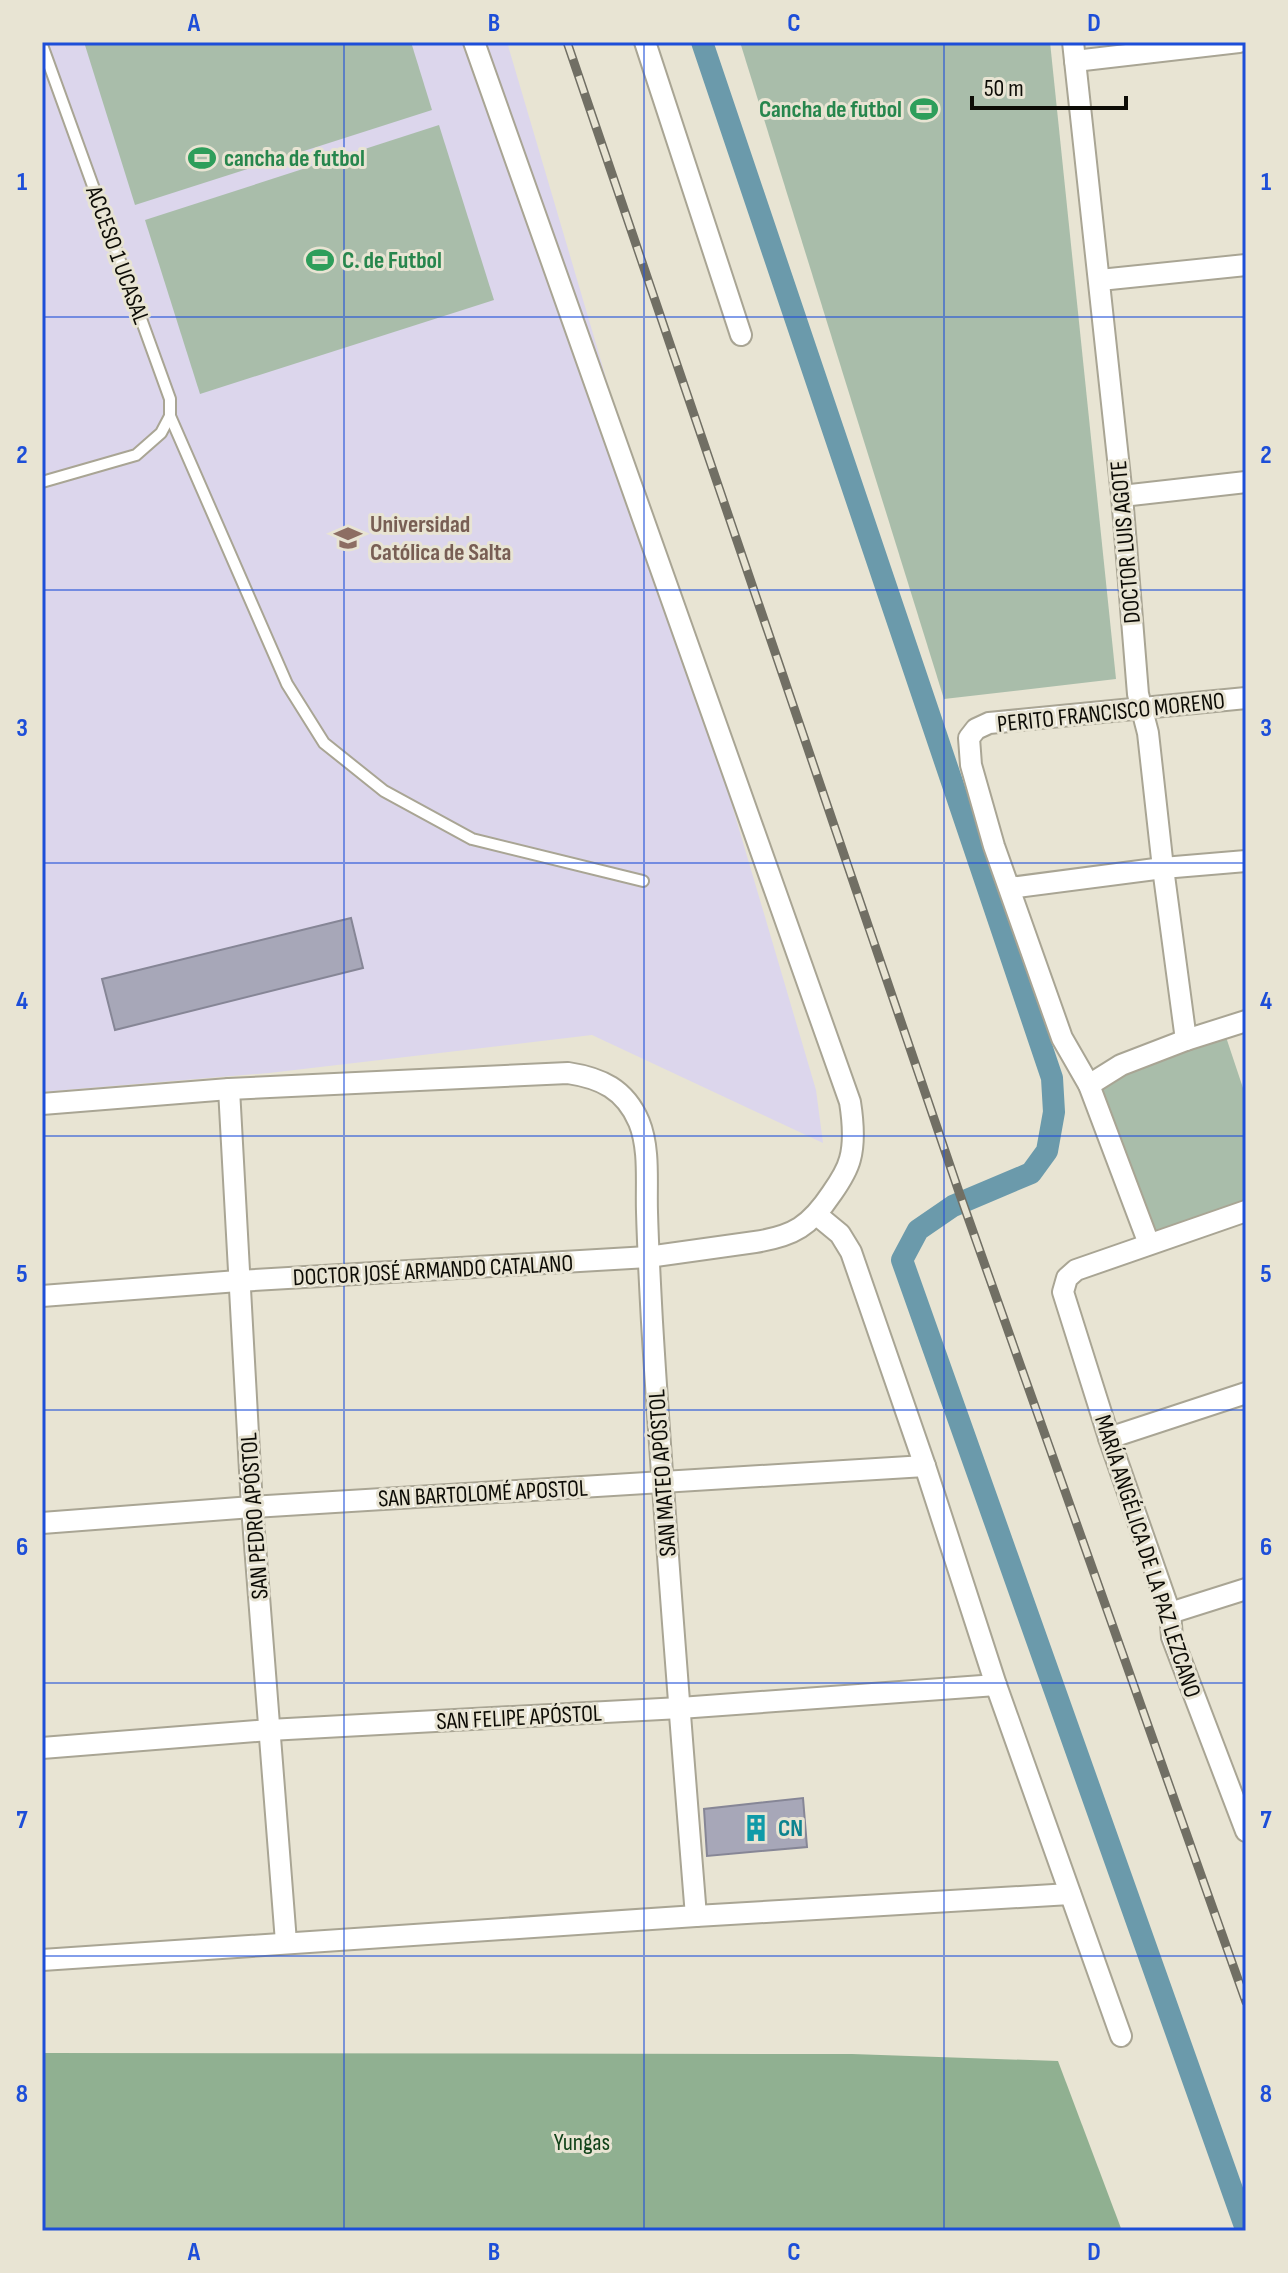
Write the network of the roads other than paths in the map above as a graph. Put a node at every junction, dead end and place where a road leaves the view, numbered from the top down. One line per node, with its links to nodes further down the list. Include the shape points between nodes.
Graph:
1 (474, 42): 25 (street, via 850,1102 850,1160)
2 (645, 42): 8 (street)
3 (1239, 42): 5 (street)
4 (42, 45): 9 (lane, ACCESO 1 UCASAL, via 170,399)
5 (1074, 51): 7 (street, DOCTOR LUIS AGOTE)
6 (1246, 265): 7 (street)
7 (1100, 280): 12 (street, DOCTOR LUIS AGOTE)
8 (741, 335)
9 (170, 416): 10 (lane, via 161,433 136,455); 17 (lane, ACCESO 1 UCASAL, via 287,684 324,743 384,791 472,839)
10 (42, 482)
11 (1246, 482): 12 (street)
12 (1122, 496): 14 (street, DOCTOR LUIS AGOTE)
13 (1246, 698): 14 (street, PERITO FRANCISCO MORENO)
14 (1142, 708): 16 (street, DOCTOR LUIS AGOTE); 18 (street, PERITO FRANCISCO MORENO, via 989,723 969,738 971,765)
15 (1246, 861): 16 (street)
16 (1163, 868): 18 (street); 20 (street, DOCTOR LUIS AGOTE)
17 (643, 881)
18 (1010, 888): 21 (street, via 1062,1038)
19 (1246, 1021): 20 (street)
20 (1186, 1040): 21 (street, via 1121,1065)
21 (1089, 1085): 26 (street)
22 (229, 1089): 23 (street, SAN MATEO APÓSTOL); 27 (street, SAN MATEO APÓSTOL, via 568,1073 595,1077 631,1106 640,1124); 28 (street, SAN PEDRO APÓSTOL)
23 (42, 1104)
24 (1246, 1211): 26 (street)
25 (817, 1215): 27 (street, DOCTOR JOSÉ ARMANDO CATALANO, via 796,1231 771,1240); 32 (street, via 840,1234 851,1252)
26 (1149, 1244): 31 (street, MARÍA ANGÉLICA DE LA PAZ LEZCANO, via 1076,1270 1063,1292)
27 (648, 1257): 28 (street, DOCTOR JOSÉ ARMANDO CATALANO); 33 (street, SAN MATEO APÓSTOL)
28 (238, 1281): 29 (street, DOCTOR JOSÉ ARMANDO CATALANO); 34 (street, SAN PEDRO APÓSTOL)
29 (42, 1296)
30 (1246, 1393): 31 (street)
31 (1109, 1438): 37 (street, MARÍA ANGÉLICA DE LA PAZ LEZCANO)
32 (925, 1466): 33 (street, SAN BARTOLOMÉ APOSTOL); 38 (street)
33 (662, 1483): 34 (street, SAN BARTOLOMÉ APOSTOL); 39 (street, SAN MATEO APÓSTOL)
34 (252, 1507): 35 (street, SAN BARTOLOMÉ APOSTOL); 40 (street, SAN PEDRO APÓSTOL)
35 (42, 1523)
36 (1246, 1589): 37 (street)
37 (1170, 1613): 42 (street, MARÍA ANGÉLICA DE LA PAZ LEZCANO, via 1172,1637)
38 (996, 1685): 39 (street, SAN FELIPE APÓSTOL); 43 (street)
39 (680, 1708): 40 (street, SAN FELIPE APÓSTOL); 44 (street, SAN MATEO APÓSTOL)
40 (269, 1730): 41 (street, SAN FELIPE APÓSTOL); 45 (street, SAN PEDRO APÓSTOL)
41 (42, 1748)
42 (1246, 1831)
43 (1070, 1894): 44 (street); 47 (street)
44 (696, 1916): 45 (street)
45 (286, 1942): 46 (street)
46 (42, 1960)
47 (1121, 2036)

